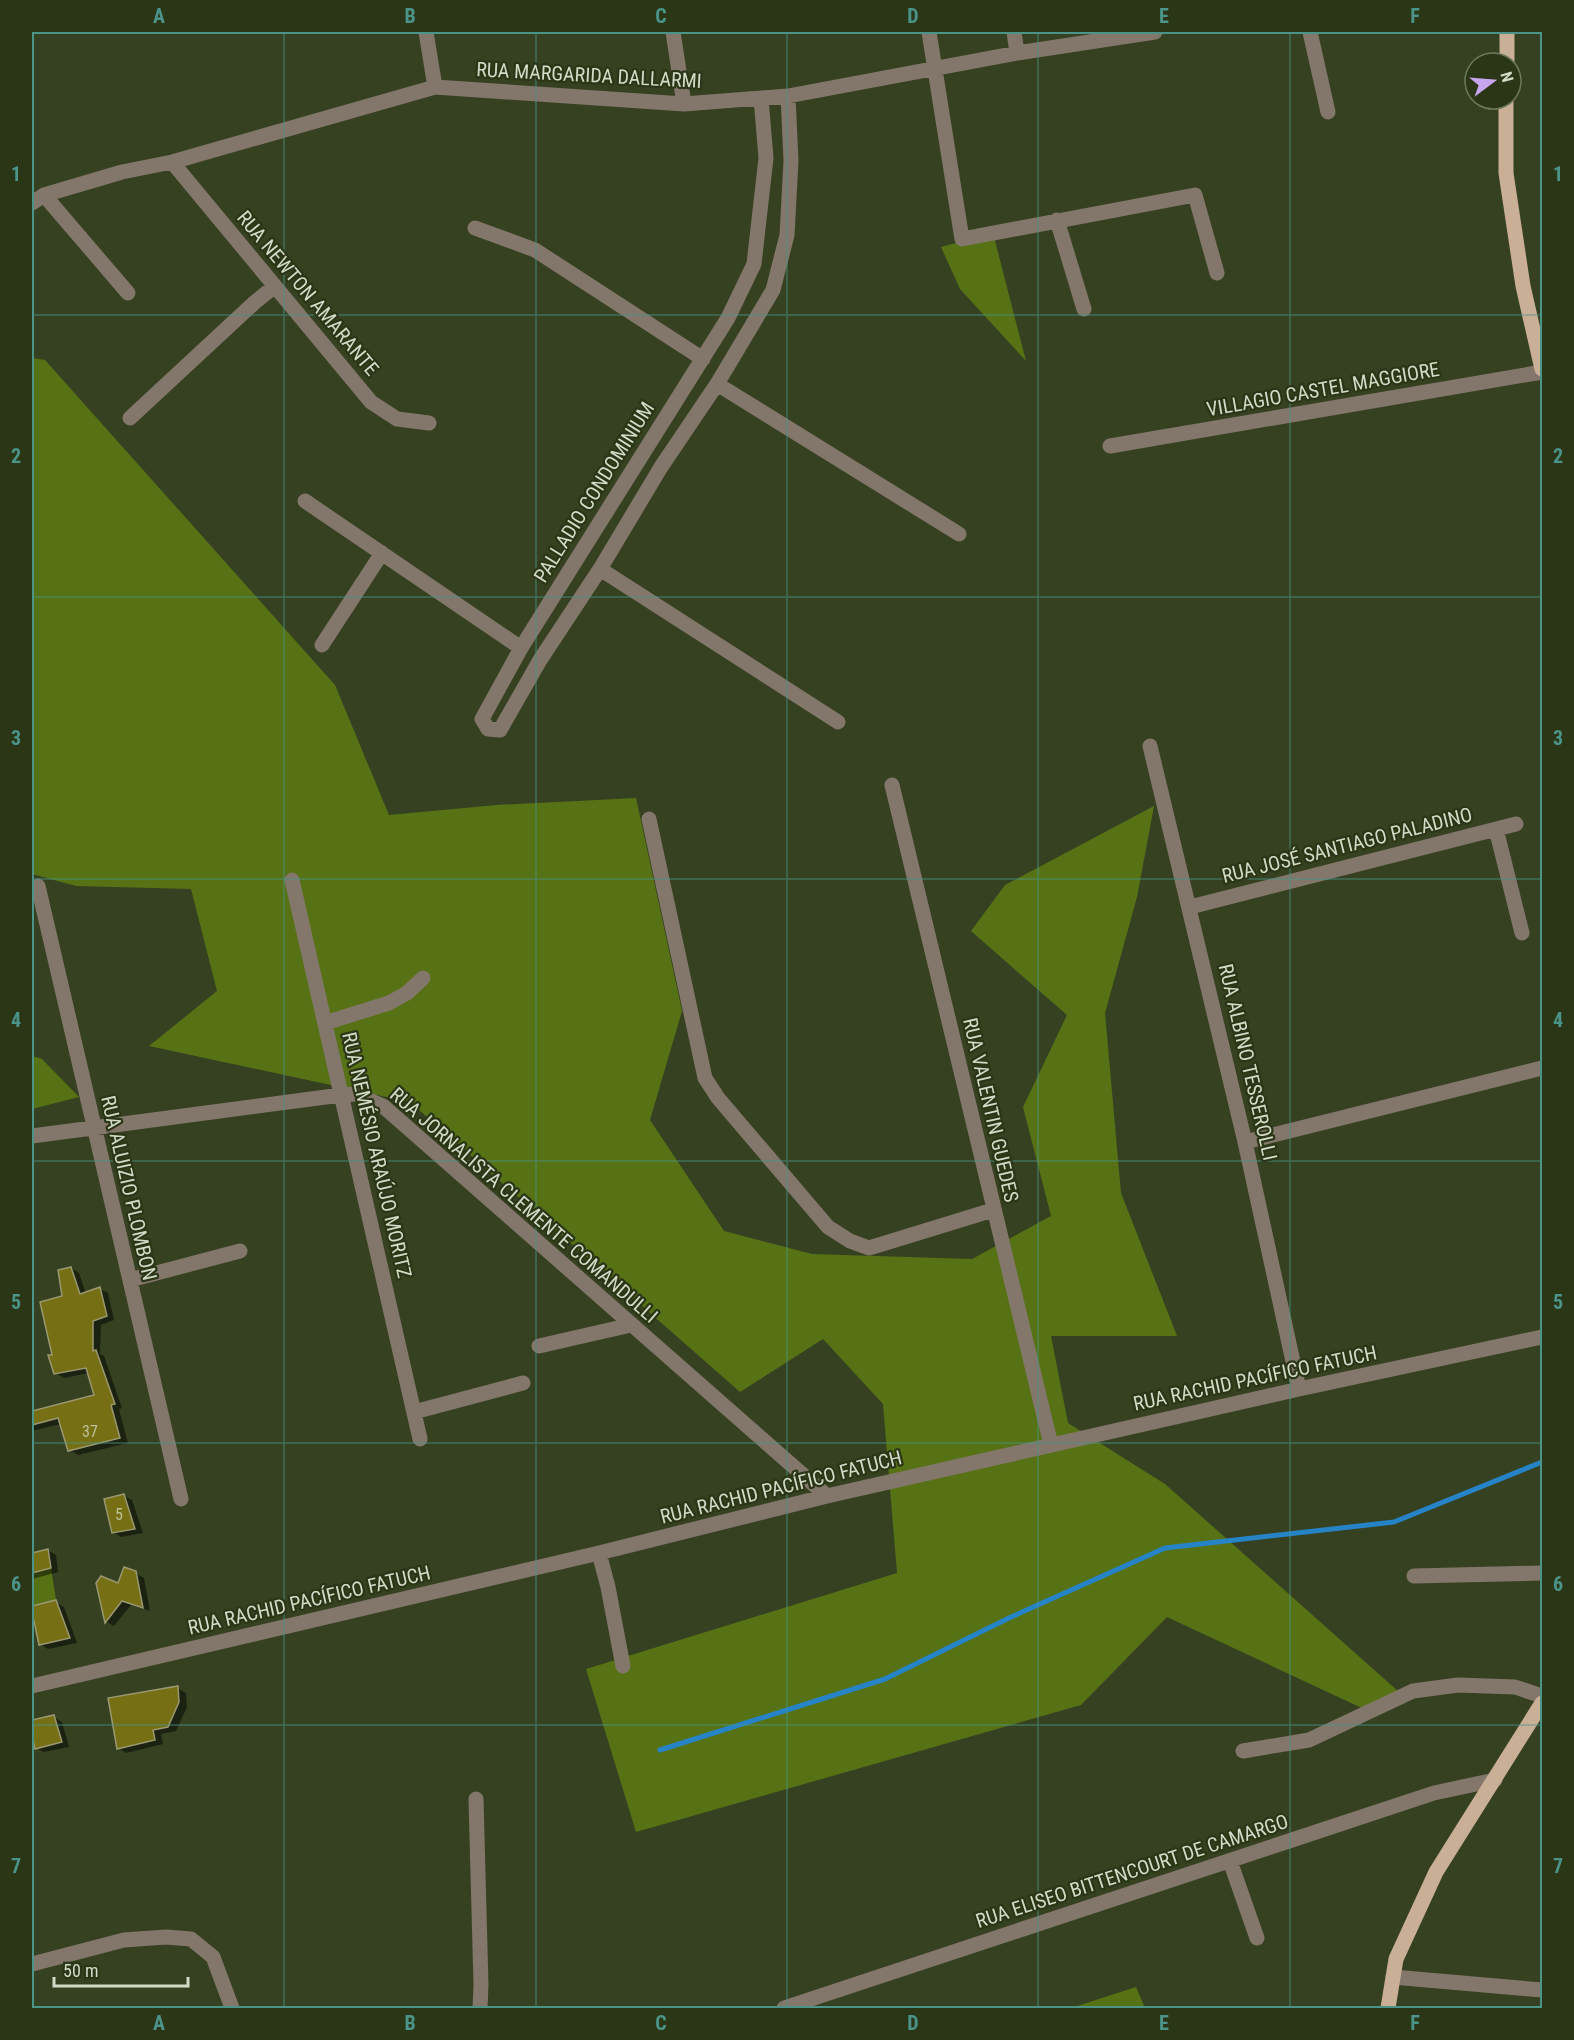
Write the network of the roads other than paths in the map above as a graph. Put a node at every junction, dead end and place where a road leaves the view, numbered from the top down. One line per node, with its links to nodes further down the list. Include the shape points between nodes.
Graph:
1 (426, 32): 11 (street)
2 (673, 32): 14 (street)
3 (929, 32): 10 (street)
4 (1014, 32): 9 (street)
5 (1155, 32): 9 (street, RUA MARGARIDA DALLARMI)
6 (1310, 32): 16 (street)
7 (1507, 32): 8 (main road)
8 (1507, 51)
9 (1017, 53): 10 (street, RUA MARGARIDA DALLARMI)
10 (935, 68): 12 (street, RUA MARGARIDA DALLARMI); 21 (street, via 962,239)
11 (435, 87): 14 (street, RUA MARGARIDA DALLARMI); 17 (street, RUA MARGARIDA DALLARMI)
12 (788, 96): 13 (street, RUA MARGARIDA DALLARMI); 20 (street, PALLADIO CONDOMINIUM)
13 (761, 98): 14 (street, RUA MARGARIDA DALLARMI); 19 (street, PALLADIO CONDOMINIUM, via 766,158)
14 (684, 104)
15 (1506, 111): 28 (main road, via 1506,173 1523,286)
16 (1328, 112)
17 (172, 162): 18 (street, RUA MARGARIDA DALLARMI, via 122,172); 24 (street, RUA NEWTON AMARANTE)
18 (38, 199): 25 (street)
19 (762, 199): 20 (street); 27 (street, PALLADIO CONDOMINIUM, via 754,264)
20 (789, 201): 29 (street, PALLADIO CONDOMINIUM, via 787,235 773,290)
21 (1057, 220): 23 (street, via 1195,195); 26 (street)
22 (475, 228): 27 (street, via 535,250)
23 (1217, 273)
24 (275, 286): 30 (street); 31 (street, RUA NEWTON AMARANTE, via 371,402 397,419)
25 (128, 293)
26 (1084, 309)
27 (703, 358): 33 (street, PALLADIO CONDOMINIUM)
28 (1542, 371): 32 (street, VILLAGIO CASTEL MAGGIORE)
29 (717, 384): 34 (street, PALLADIO CONDOMINIUM); 36 (street)
30 (130, 418)
31 (429, 423)
32 (1110, 446)
33 (642, 456): 34 (street); 40 (street, PALLADIO CONDOMINIUM)
34 (661, 467): 38 (street, PALLADIO CONDOMINIUM)
35 (305, 501): 37 (street)
36 (959, 534)
37 (382, 553): 39 (street); 40 (street)
38 (600, 569): 40 (street, PALLADIO CONDOMINIUM, via 500,730 488,729 482,719); 41 (street)
39 (322, 645)
40 (521, 648)
41 (838, 723)
42 (1150, 746): 49 (street, RUA ALBINO TESSEROLLI)
43 (892, 786): 58 (street, RUA VALENTIN GUEDES)
44 (649, 819): 58 (street, via 705,1078 828,1227 869,1248)
45 (1516, 824): 46 (street, RUA JOSÉ SANTIAGO PALADINO)
46 (1496, 829): 49 (street, RUA JOSÉ SANTIAGO PALADINO); 50 (street)
47 (292, 880): 52 (street, RUA NEMÉSIO ARAÚJO MORITZ)
48 (38, 886): 55 (street, RUA ALUIZIO PLOMBON)
49 (1190, 907): 57 (street, RUA ALBINO TESSEROLLI)
50 (1522, 933)
51 (423, 978): 52 (street, via 389,1004)
52 (325, 1023): 54 (street, RUA NEMÉSIO ARAÚJO MORITZ)
53 (1542, 1068): 57 (street)
54 (341, 1095): 55 (street, RUA JORNALISTA CLEMENTE COMANDULLI); 61 (street, RUA JORNALISTA CLEMENTE COMANDULLI, via 356,1094 383,1106); 66 (street, RUA NEMÉSIO ARAÚJO MORITZ)
55 (93, 1127): 56 (street, RUA JORNALISTA CLEMENTE COMANDULLI); 60 (street, RUA ALUIZIO PLOMBON)
56 (32, 1136)
57 (1245, 1142): 65 (street, RUA ALBINO TESSEROLLI)
58 (993, 1210): 68 (street, RUA VALENTIN GUEDES)
59 (240, 1251): 60 (street)
60 (130, 1280): 70 (street, RUA ALUIZIO PLOMBON)
61 (631, 1325): 63 (street); 69 (street, RUA JORNALISTA CLEMENTE COMANDULLI)
62 (1542, 1337): 65 (street, RUA RACHID PACÍFICO FATUCH)
63 (539, 1346)
64 (523, 1383): 66 (street)
65 (1299, 1389): 68 (street, RUA RACHID PACÍFICO FATUCH)
66 (414, 1412): 67 (street, RUA NEMÉSIO ARAÚJO MORITZ)
67 (420, 1439)
68 (1051, 1445): 69 (street, RUA RACHID PACÍFICO FATUCH)
69 (827, 1496): 71 (street, RUA RACHID PACÍFICO FATUCH)
70 (181, 1499)
71 (599, 1553): 74 (street); 75 (street, RUA RACHID PACÍFICO FATUCH)
72 (1542, 1573): 73 (street)
73 (1414, 1576)
74 (623, 1665)
75 (32, 1686)
76 (1542, 1696): 78 (street, via 1515,1687 1458,1684 1413,1691 1309,1740)
77 (1542, 1703): 79 (main road)
78 (1243, 1751)
79 (1495, 1780): 81 (street, RUA ELISEO BITTENCOURT DE CAMARGO, via 1434,1793); 84 (main road, via 1436,1872 1396,1959)
80 (476, 1799): 87 (street)
81 (1230, 1861): 82 (street); 88 (street, RUA ELISEO BITTENCOURT DE CAMARGO)
82 (1257, 1938)
83 (32, 1964): 86 (street, via 124,1940 191,1939 213,1957)
84 (1393, 1977): 85 (street); 89 (main road)
85 (1542, 1990)
86 (232, 2008)
87 (480, 2008)
88 (784, 2008)
89 (1388, 2008)

